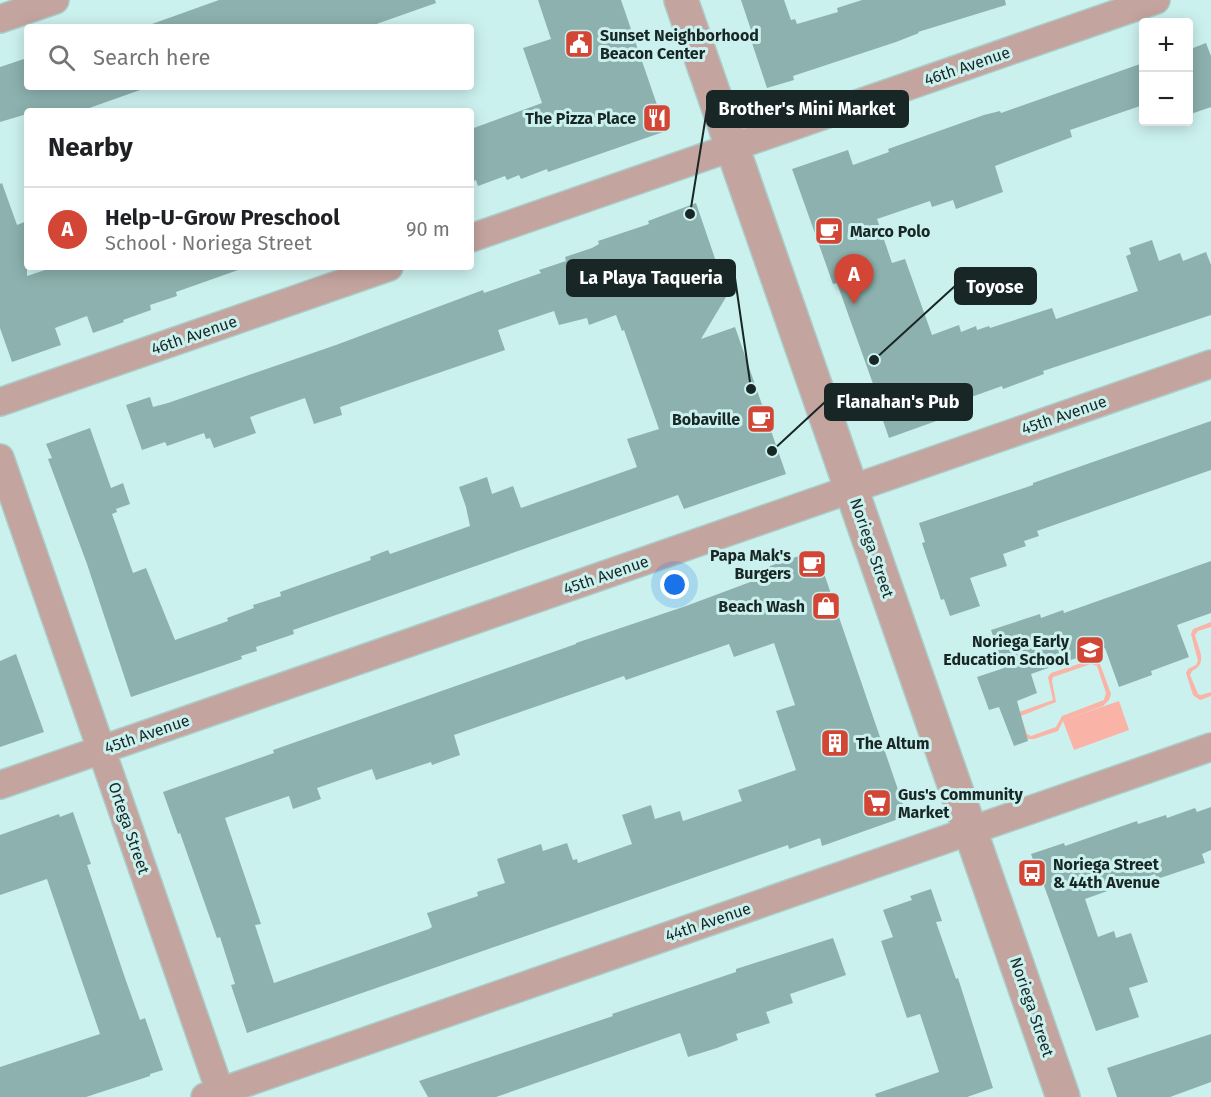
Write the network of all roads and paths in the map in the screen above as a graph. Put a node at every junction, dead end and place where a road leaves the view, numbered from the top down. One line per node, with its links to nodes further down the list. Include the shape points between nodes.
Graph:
1 (55, 0): 4 (street)
2 (681, 0): 5 (street, Noriega Street)
3 (1156, 0): 5 (street, 46th Avenue)
4 (0, 19)
5 (733, 147): 6 (street, 46th Avenue); 11 (street, Noriega Street)
6 (474, 237)
7 (380, 270): 9 (street, 46th Avenue)
8 (1211, 364): 11 (street, 45th Avenue)
9 (0, 402)
10 (0, 458): 13 (street, Ortega Street)
11 (852, 489): 13 (street, 45th Avenue); 15 (street, Noriega Street)
12 (1211, 747): 15 (street, 44th Avenue)
13 (102, 750): 14 (street, 45th Avenue); 16 (street, Ortega Street)
14 (0, 785)
15 (970, 831): 16 (street, 44th Avenue); 17 (street, Noriega Street)
16 (216, 1095)
17 (1063, 1097)

